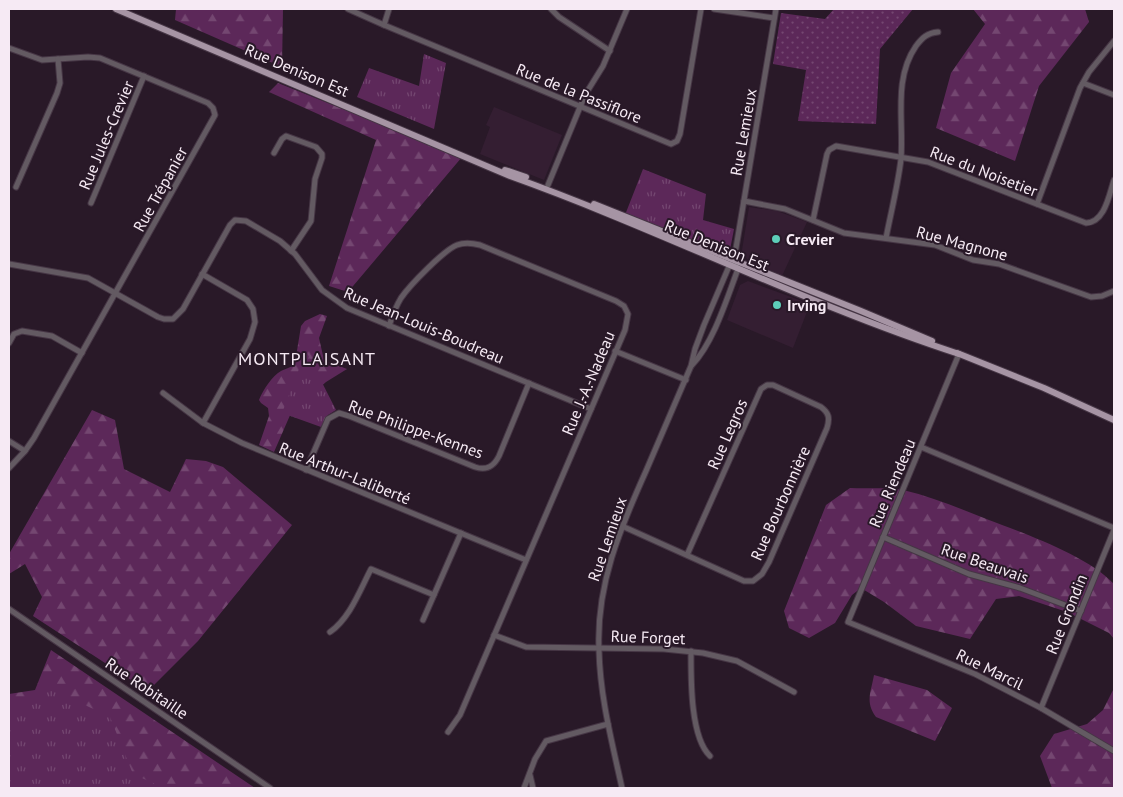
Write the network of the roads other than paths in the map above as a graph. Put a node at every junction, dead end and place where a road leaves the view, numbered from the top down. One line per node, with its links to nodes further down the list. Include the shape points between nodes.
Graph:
1 (117, 9): 22 (main road, Rue Denison Est)
2 (348, 9): 10 (street, Rue de la Passiflore)
3 (389, 9): 10 (street)
4 (551, 9): 14 (street)
5 (627, 9): 14 (street)
6 (701, 9): 19 (street, Rue de la Passiflore, via 677,141 671,144)
7 (714, 9): 9 (street)
8 (776, 9): 9 (street, Rue Lemieux)
9 (774, 18): 26 (street, Rue Lemieux)
10 (384, 25): 19 (street, Rue de la Passiflore)
11 (938, 32): 21 (street, via 928,34 920,41 905,69)
12 (1114, 41): 17 (street)
13 (9, 48): 15 (street, Rue Trépanier, via 42,60)
14 (610, 51): 19 (street)
15 (58, 59): 16 (street, Rue Trépanier, via 94,57); 25 (street, via 60,84)
16 (144, 76): 27 (street, Rue Jules-Crevier); 38 (street, Rue Trépanier, via 211,104 215,115)
17 (1083, 83): 18 (street); 28 (street)
18 (1114, 95)
19 (580, 107): 24 (street)
20 (274, 153): 31 (street, via 286,136 316,147 322,154 315,178 310,221)
21 (901, 156): 28 (street, Rue du Noisetier, via 928,162); 29 (street, Rue du Noisetier, via 840,146 832,148 827,154); 30 (street)
22 (468, 157): 24 (main road, Rue Denison Est); 34 (main road, Rue Denison Est)
23 (1114, 180): 28 (street, Rue du Noisetier, via 1101,216 1092,223)
24 (548, 186): 32 (main road, Rue Denison Est)
25 (16, 187)
26 (744, 201): 29 (street, Rue Magnone, via 785,209); 32 (street, Rue Lemieux)
27 (91, 203)
28 (1037, 204)
29 (813, 220): 30 (street, Rue Magnone, via 844,233)
30 (886, 238): 37 (street, Rue Magnone, via 935,245 1091,297)
31 (291, 251): 36 (street, Rue Jean-Louis-Boudreau, via 246,221 235,220); 39 (street, Rue Jean-Louis-Boudreau, via 317,286 334,300)
32 (734, 260): 34 (street, Rue Lemieux); 35 (street); 43 (main road, Rue Denison Est)
33 (9, 264): 38 (street, Rue Jean-Louis-Boudreau, via 84,277)
34 (728, 265): 35 (main road, Rue Denison Est); 44 (street, Rue Lemieux, via 695,349)
35 (738, 268): 43 (main road, Rue Denison Est); 44 (street, Rue Lemieux, via 722,313 700,357)
36 (202, 274): 38 (street, Rue Jean-Louis-Boudreau, via 174,319 158,317); 51 (street, via 247,300 253,309 255,322 250,339)
37 (1114, 291)
38 (116, 293): 42 (street, Rue Trépanier)
39 (389, 326): 41 (street, Rue J.-A.-Nadeau, via 399,300 406,292 446,252 457,245 471,243 621,303 628,319); 46 (street, Rue Jean-Louis-Boudreau)
40 (9, 343): 42 (street, via 14,334 22,331 52,336)
41 (616, 352): 45 (street); 48 (street, Rue J.-A.-Nadeau)
42 (82, 353): 54 (street, Rue Trépanier)
43 (958, 354): 50 (main road, Rue Denison Est); 53 (street, Rue Riendeau)
44 (692, 366): 45 (street, Rue Lemieux)
45 (686, 380): 57 (street, Rue Lemieux)
46 (529, 383): 48 (street, Rue Jean-Louis-Boudreau); 56 (street, Rue Philippe-Kennes, via 499,456 489,468 480,469 339,413 328,419)
47 (163, 393): 51 (street, Rue Arthur-Laliberté)
48 (591, 409): 62 (street, Rue J.-A.-Nadeau)
49 (825, 410): 61 (street, Rue Legros, via 774,385 761,389); 61 (street, Rue Bourbonnière, via 829,418 827,428 768,562 757,578 744,581)
50 (1114, 420)
51 (204, 423): 56 (street, Rue Arthur-Laliberté, via 250,447)
52 (9, 441): 54 (street)
53 (921, 447): 58 (street); 60 (street, Rue Riendeau)
54 (25, 451): 55 (street, Rue Trépanier)
55 (9, 468)
56 (306, 470): 59 (street, Rue Arthur-Laliberté)
57 (622, 526): 61 (street, Rue Bourbonnière); 70 (street, Rue Lemieux, via 602,594)
58 (1114, 529): 65 (street, Rue Grondin)
59 (461, 533): 62 (street, Rue Arthur-Laliberté); 63 (street)
60 (883, 537): 65 (street, Rue Beauvais, via 969,574); 67 (street, Rue Riendeau)
61 (687, 555)
62 (526, 560): 69 (street, Rue J.-A.-Nadeau)
63 (434, 595): 66 (street); 68 (street, via 371,569 345,617)
64 (9, 609): 79 (street, Rue Robitaille)
65 (1081, 610): 73 (street, Rue Grondin)
66 (423, 620)
67 (848, 622): 73 (street, Rue Marcil, via 967,671)
68 (330, 632)
69 (494, 635): 70 (street, Rue Forget, via 526,648); 75 (street, Rue J.-A.-Nadeau, via 460,715)
70 (598, 648): 71 (street, Rue Forget); 74 (street, Rue Lemieux)
71 (691, 651): 72 (street, Rue Forget, via 736,661); 77 (street, via 692,703 701,742)
72 (794, 692)
73 (1041, 708): 76 (street, Rue Marcil)
74 (608, 724): 78 (street, via 546,741); 82 (street, Rue Lemieux)
75 (448, 732)
76 (1114, 751)
77 (710, 756)
78 (530, 775): 80 (street); 81 (street)
79 (270, 788)
80 (524, 788)
81 (533, 788)
82 (622, 788)

